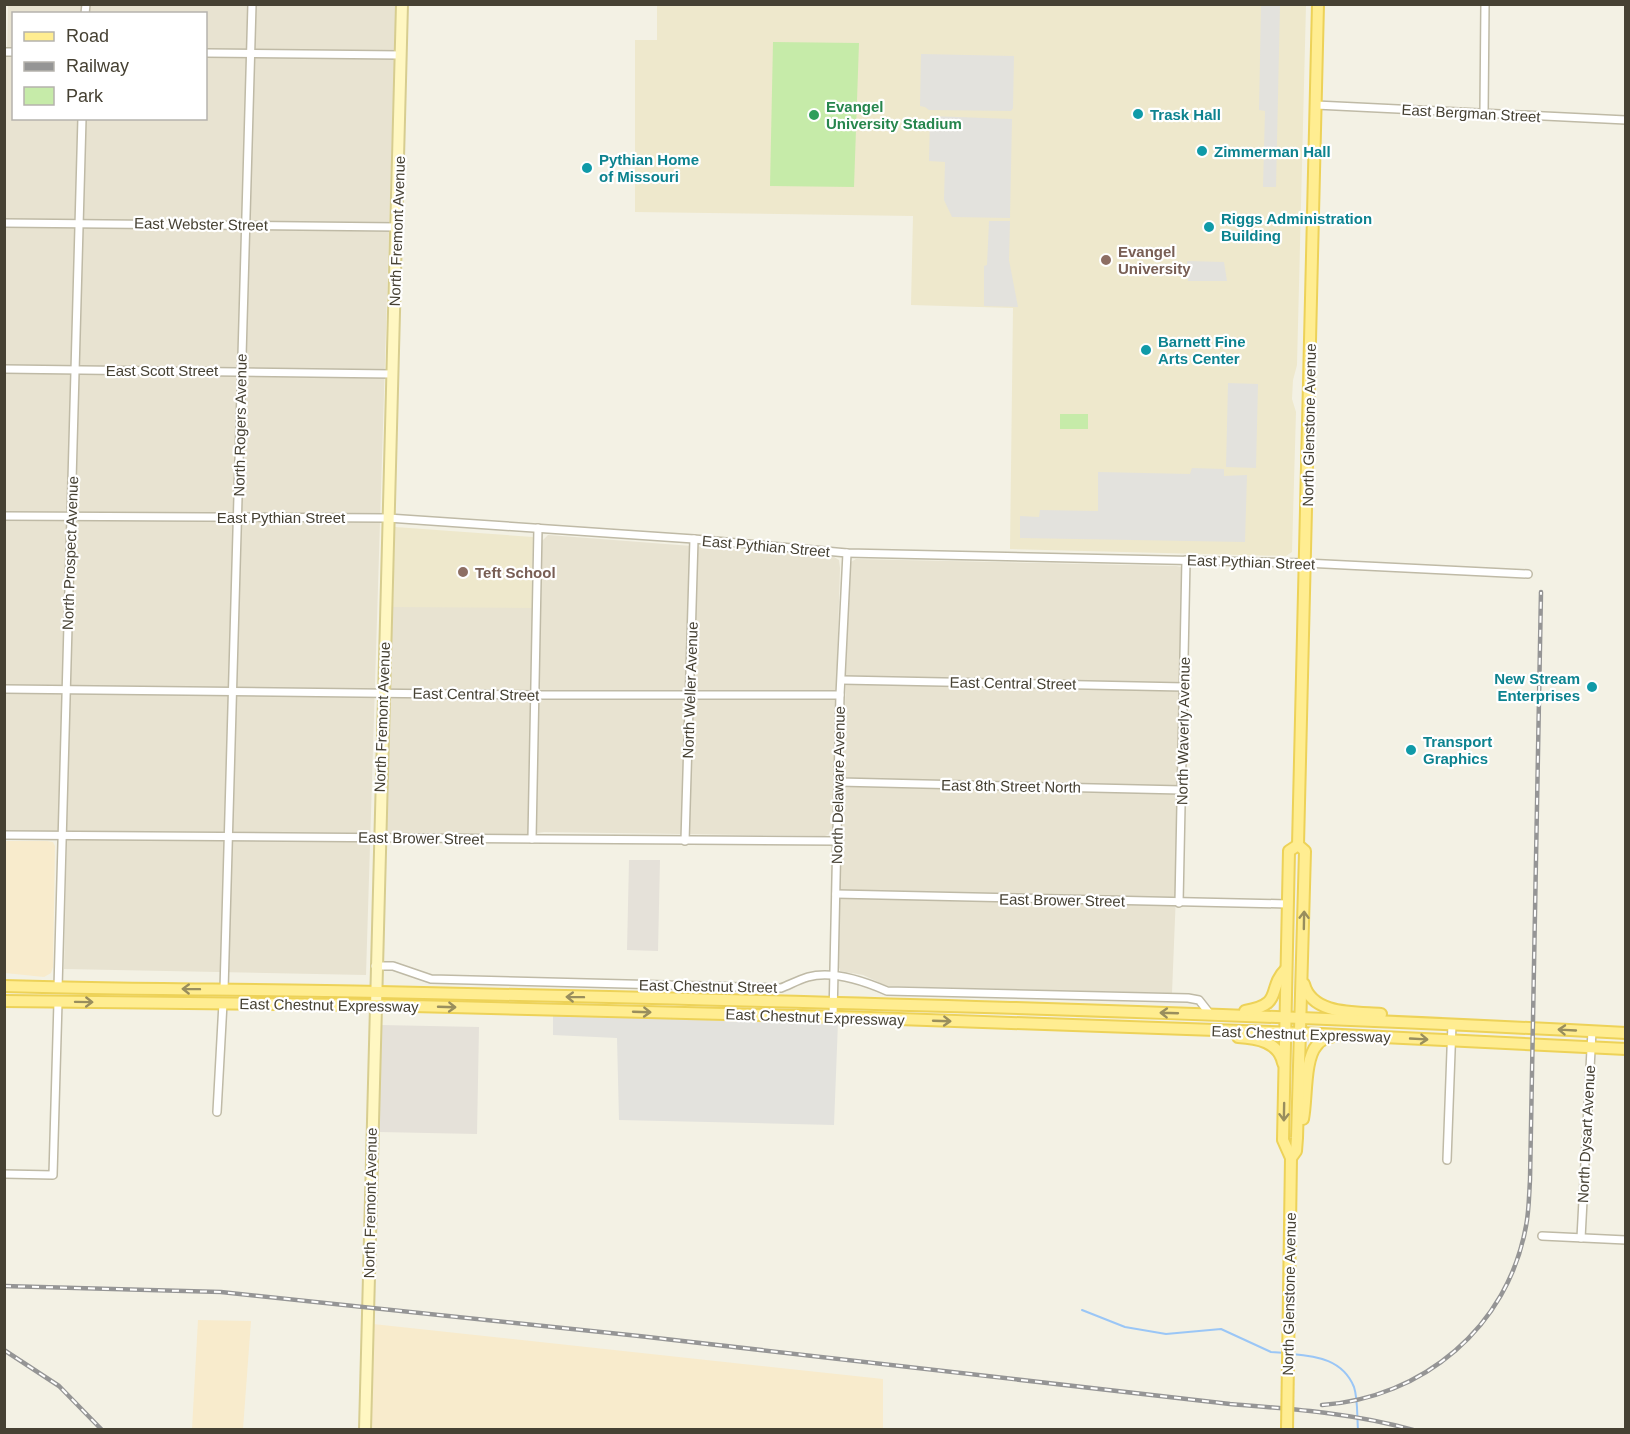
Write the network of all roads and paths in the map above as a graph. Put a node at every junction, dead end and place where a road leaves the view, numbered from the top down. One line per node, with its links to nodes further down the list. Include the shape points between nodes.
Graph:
1 (252, 4): 6 (street, North Rogers Avenue)
2 (402, 4): 7 (street, North Fremont Avenue)
3 (1318, 4): 8 (main road, North Glenstone Avenue)
4 (1485, 4): 9 (street)
5 (207, 53): 6 (street)
6 (250, 54): 7 (street); 14 (street, North Rogers Avenue)
7 (401, 56): 15 (street, North Fremont Avenue)
8 (1316, 105): 9 (street, East Bergman Street); 28 (main road, North Glenstone Avenue)
9 (1484, 113): 11 (street, East Bergman Street)
10 (82, 120): 13 (street, North Prospect Avenue)
11 (1626, 120)
12 (4, 223): 13 (street, East Webster Street)
13 (80, 223): 14 (street, East Webster Street); 17 (street, North Prospect Avenue)
14 (245, 224): 15 (street, East Webster Street); 18 (street, North Rogers Avenue)
15 (397, 227): 19 (street, North Fremont Avenue)
16 (4, 369): 17 (street, East Scott Street)
17 (76, 369): 18 (street, East Scott Street); 20 (street, North Prospect Avenue)
18 (241, 370): 19 (street, East Scott Street); 22 (street, North Rogers Avenue)
19 (392, 374): 23 (street, North Fremont Avenue)
20 (72, 515): 21 (street, East Pythian Street); 22 (street, East Pythian Street); 33 (street, North Prospect Avenue)
21 (4, 516)
22 (238, 517): 23 (street, East Pythian Street); 34 (street, North Rogers Avenue)
23 (388, 518): 24 (street, East Pythian Street); 35 (street, North Fremont Avenue)
24 (538, 528): 25 (street, East Pythian Street); 36 (street)
25 (694, 539): 26 (street, East Pythian Street); 38 (street, North Weller Avenue)
26 (847, 553): 27 (street, East Pythian Street); 30 (street, North Delaware Avenue)
27 (1186, 560): 28 (street, East Pythian Street); 31 (street, North Waverly Avenue)
28 (1305, 563): 29 (street, East Pythian Street); 48 (main road, North Glenstone Avenue)
29 (1528, 574)
30 (842, 680): 31 (street, East Central Street); 37 (street, North Delaware Avenue)
31 (1184, 687): 40 (street, North Waverly Avenue)
32 (4, 689): 33 (street, East Central Street)
33 (66, 690): 34 (street, East Central Street); 42 (street, North Prospect Avenue)
34 (231, 691): 35 (street, East Central Street); 43 (street, North Rogers Avenue)
35 (384, 692): 36 (street, East Central Street); 44 (street, North Fremont Avenue)
36 (536, 695): 38 (street, East Central Street); 45 (street)
37 (840, 695): 38 (street, East Central Street); 39 (street, North Delaware Avenue)
38 (691, 696): 46 (street, North Weller Avenue)
39 (839, 782): 40 (street, East 8th Street North); 47 (street, North Delaware Avenue)
40 (1182, 790): 50 (street, North Waverly Avenue)
41 (4, 835): 42 (street, East Brower Street)
42 (62, 836): 43 (street, East Brower Street); 57 (street, North Prospect Avenue)
43 (228, 837): 44 (street, East Brower Street); 58 (street, North Rogers Avenue)
44 (378, 837): 45 (street, East Brower Street); 52 (street, North Fremont Avenue)
45 (532, 839): 46 (street, East Brower Street)
46 (685, 841): 47 (street, East Brower Street)
47 (837, 841): 49 (street, North Delaware Avenue)
48 (1298, 845): 51 (main road, North Glenstone Avenue, via 1289,851); 55 (main road, North Glenstone Avenue, one-way to 48, via 1305,851)
49 (836, 894): 50 (street, East Brower Street); 54 (street, North Delaware Avenue)
50 (1179, 903): 51 (street, East Brower Street)
51 (1287, 904): 53 (main road, North Glenstone Avenue)
52 (375, 966): 54 (street, East Chestnut Street, via 393,966 431,979 781,988 810,976); 59 (street, North Fremont Avenue)
53 (1286, 969): 66 (main road, via 1279,976 1274,996 1264,1007); 67 (main road, North Glenstone Avenue)
54 (834, 976): 63 (street, North Delaware Avenue); 65 (street, East Chestnut Street, via 855,977 887,991 1188,998 1199,1000)
55 (1303, 979): 69 (main road, North Glenstone Avenue); 70 (main road, via 1310,997 1331,1009 1435,1018)
56 (4, 986): 57 (main road, East Chestnut Expressway)
57 (58, 988): 58 (main road, East Chestnut Expressway, one-way to 57)
58 (224, 990): 59 (main road, East Chestnut Expressway)
59 (375, 992): 63 (main road, East Chestnut Expressway, one-way to 59); 64 (street, North Fremont Avenue)
60 (4, 1001): 61 (main road, East Chestnut Expressway)
61 (58, 1002): 62 (main road, East Chestnut Expressway, one-way to 62); 85 (street, via 52,1175)
62 (223, 1003): 64 (main road, East Chestnut Expressway); 81 (street)
63 (833, 1003): 65 (main road, East Chestnut Expressway, one-way to 63); 68 (street, North Delaware Avenue)
64 (374, 1005): 68 (main road, East Chestnut Expressway, one-way to 68); 89 (street, North Fremont Avenue)
65 (1210, 1014): 66 (main road, East Chestnut Expressway)
66 (1227, 1015): 67 (main road, East Chestnut Expressway)
67 (1286, 1016): 69 (main road, East Chestnut Expressway); 73 (main road, North Glenstone Avenue)
68 (833, 1017): 71 (main road, East Chestnut Expressway, one-way to 71)
69 (1302, 1017): 70 (main road, East Chestnut Expressway); 74 (main road, North Glenstone Avenue)
70 (1452, 1024): 72 (main road, East Chestnut Expressway, one-way to 70); 77 (street)
71 (1119, 1027): 73 (main road, East Chestnut Expressway); 80 (main road, via 1141,1033 1261,1040 1279,1050)
72 (1592, 1031): 75 (main road, East Chestnut Expressway); 78 (street, North Dysart Avenue)
73 (1285, 1032): 74 (main road, East Chestnut Expressway); 80 (main road, North Glenstone Avenue)
74 (1300, 1033): 76 (main road, East Chestnut Expressway); 82 (main road, North Glenstone Avenue)
75 (1626, 1033)
76 (1339, 1035): 77 (main road, East Chestnut Expressway, one-way to 77); 82 (main road, via 1323,1039 1313,1050)
77 (1452, 1041): 78 (main road, East Chestnut Expressway); 84 (street)
78 (1591, 1047): 79 (main road, East Chestnut Expressway); 87 (street, North Dysart Avenue)
79 (1626, 1049)
80 (1285, 1071): 83 (main road, North Glenstone Avenue, one-way to 83, via 1283,1140)
81 (218, 1112)
82 (1297, 1138): 83 (main road, North Glenstone Avenue)
83 (1292, 1158): 90 (main road, North Glenstone Avenue, bridge)
84 (1447, 1160)
85 (4, 1174)
86 (1542, 1236): 87 (street)
87 (1581, 1238): 88 (street)
88 (1626, 1240)
89 (365, 1430)
90 (1287, 1430)

